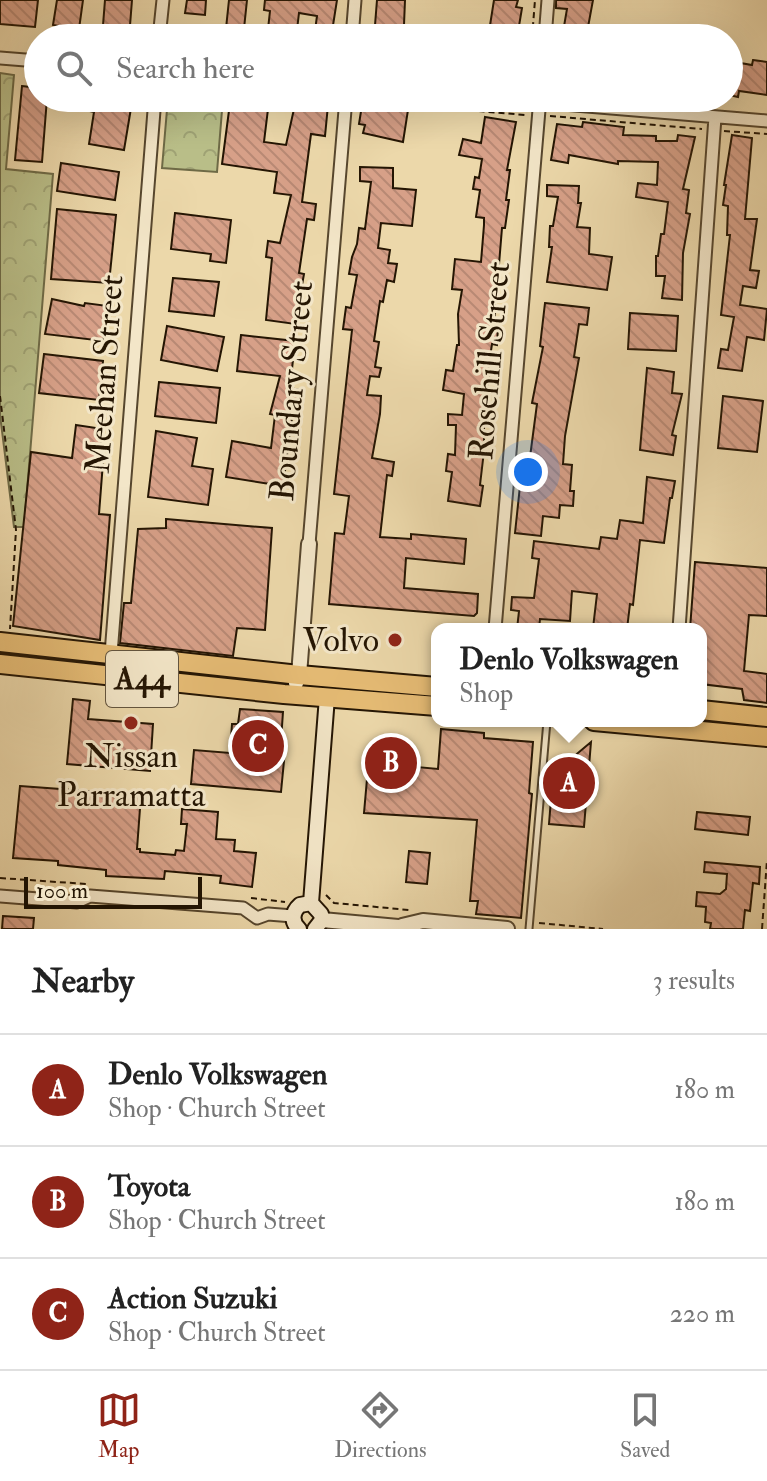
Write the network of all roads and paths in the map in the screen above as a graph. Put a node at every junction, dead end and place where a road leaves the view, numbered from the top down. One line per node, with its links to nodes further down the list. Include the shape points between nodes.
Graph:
1 (163, 0): 5 (street)
2 (355, 0): 6 (street)
3 (535, 0): 7 (path)
4 (548, 0): 8 (street)
5 (160, 24)
6 (353, 24)
7 (533, 24)
8 (546, 24)
9 (0, 58): 10 (street)
10 (24, 60)
11 (154, 112): 26 (street, Meehan Street)
12 (352, 112): 22 (street, Boundary Street)
13 (494, 112): 16 (path)
14 (538, 112): 23 (street, Rosehill Street)
15 (627, 112): 19 (street)
16 (526, 115)
17 (550, 116): 19 (path)
18 (767, 121): 19 (street)
19 (715, 124): 20 (path); 24 (street)
20 (767, 134)
21 (0, 396): 25 (path, via 16,530)
22 (309, 544): 28 (street, Boundary Street)
23 (495, 623)
24 (679, 623)
25 (5, 635): 26 (highway, A44)
26 (111, 654): 28 (highway, A44)
27 (0, 664): 31 (highway, A44)
28 (299, 668): 29 (highway, A44); 31 (street)
29 (323, 678): 30 (highway, A44); 32 (street)
30 (431, 687)
31 (284, 694): 32 (highway, A44)
32 (327, 697): 33 (highway, A44); 42 (street)
33 (431, 706)
34 (707, 711): 35 (highway)
35 (767, 717)
36 (546, 727): 48 (lane)
37 (659, 727): 38 (highway)
38 (767, 737)
39 (767, 860): 49 (path)
40 (326, 895): 43 (path)
41 (0, 896): 44 (street, via 77,902 90,896 243,908 257,918 268,914)
42 (311, 903): 44 (street, via 300,905); 45 (street, via 319,909)
43 (334, 903)
44 (296, 923)
45 (318, 925): 46 (street)
46 (408, 927): 47 (street, via 423,921)
47 (507, 929)
48 (529, 929)
49 (762, 929)

